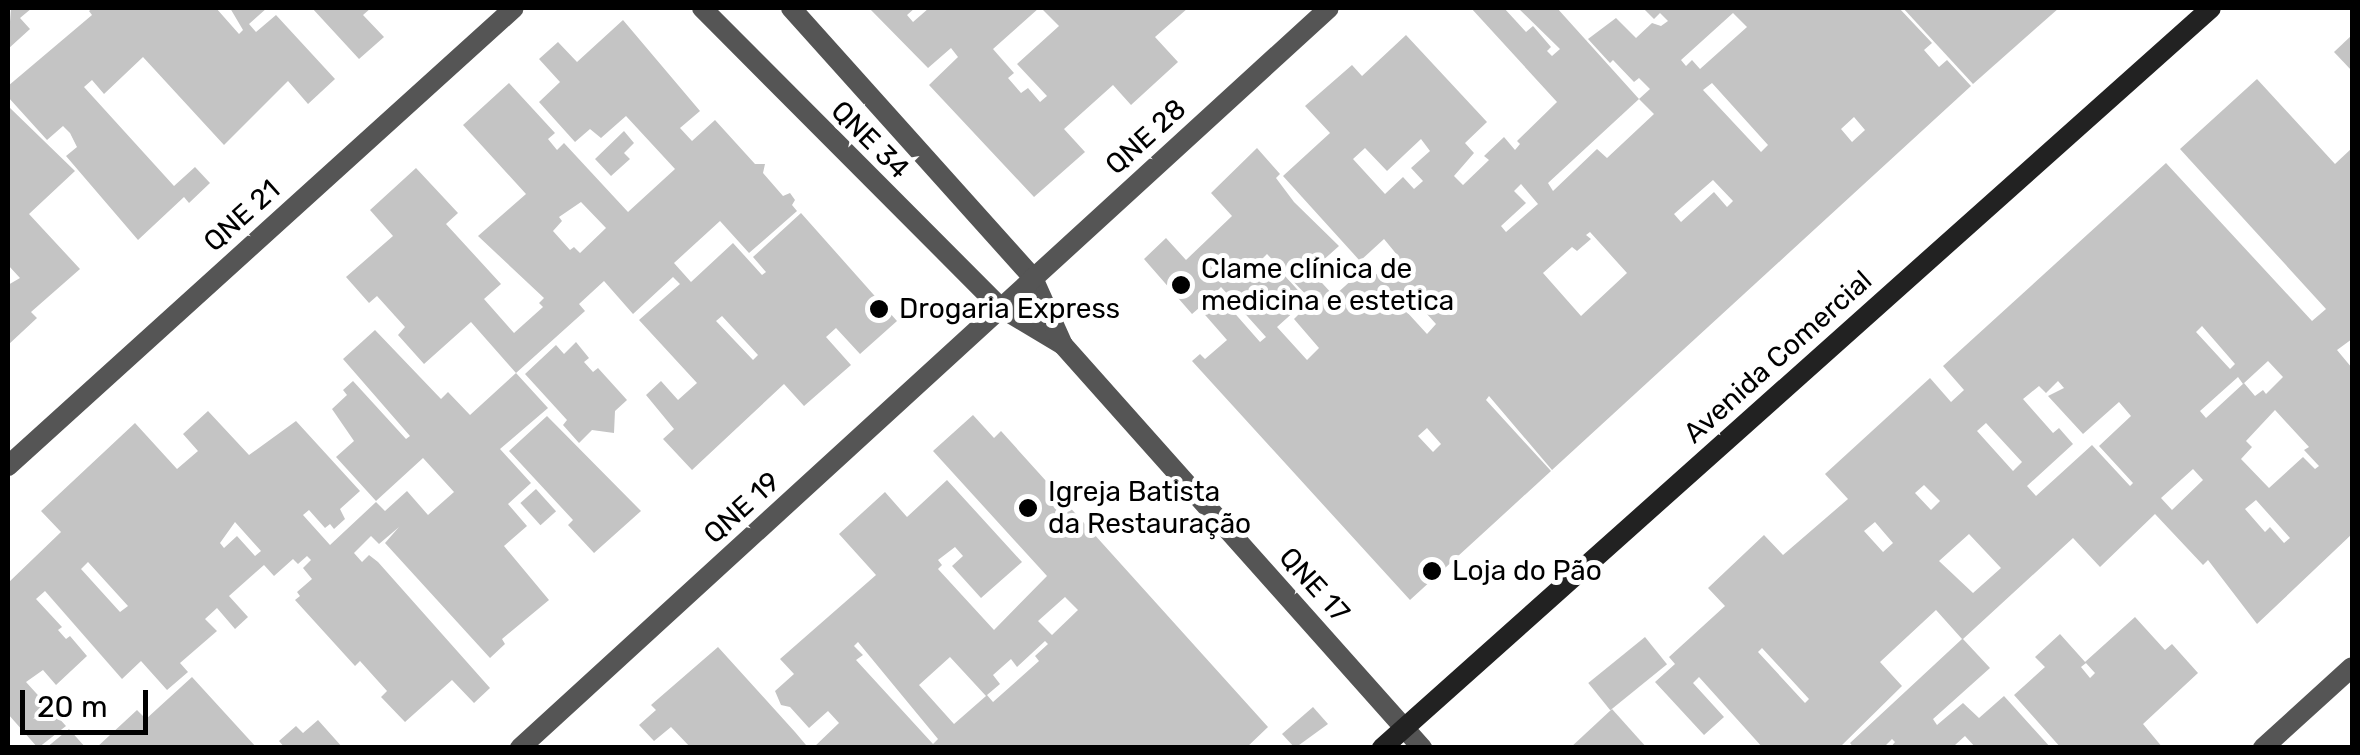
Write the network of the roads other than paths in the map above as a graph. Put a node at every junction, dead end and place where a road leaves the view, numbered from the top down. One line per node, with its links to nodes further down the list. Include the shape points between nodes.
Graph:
1 (514, 8): 9 (street, QNE 21)
2 (702, 8): 7 (street, QNE 34)
3 (791, 8): 6 (street, QNE 34)
4 (1328, 8): 6 (street, QNE 28)
5 (2211, 8): 11 (main road, Avenida Comercial)
6 (1033, 278): 7 (street, QNE 28); 8 (street, QNE 17)
7 (1001, 308): 8 (street, QNE 17); 12 (street, QNE 19)
8 (1063, 345): 11 (street, QNE 17)
9 (8, 466)
10 (2352, 666): 15 (street)
11 (1404, 728): 13 (main road, Avenida Comercial); 14 (street, QNE 17)
12 (520, 748)
13 (1382, 748)
14 (1422, 748)
15 (2264, 748)

